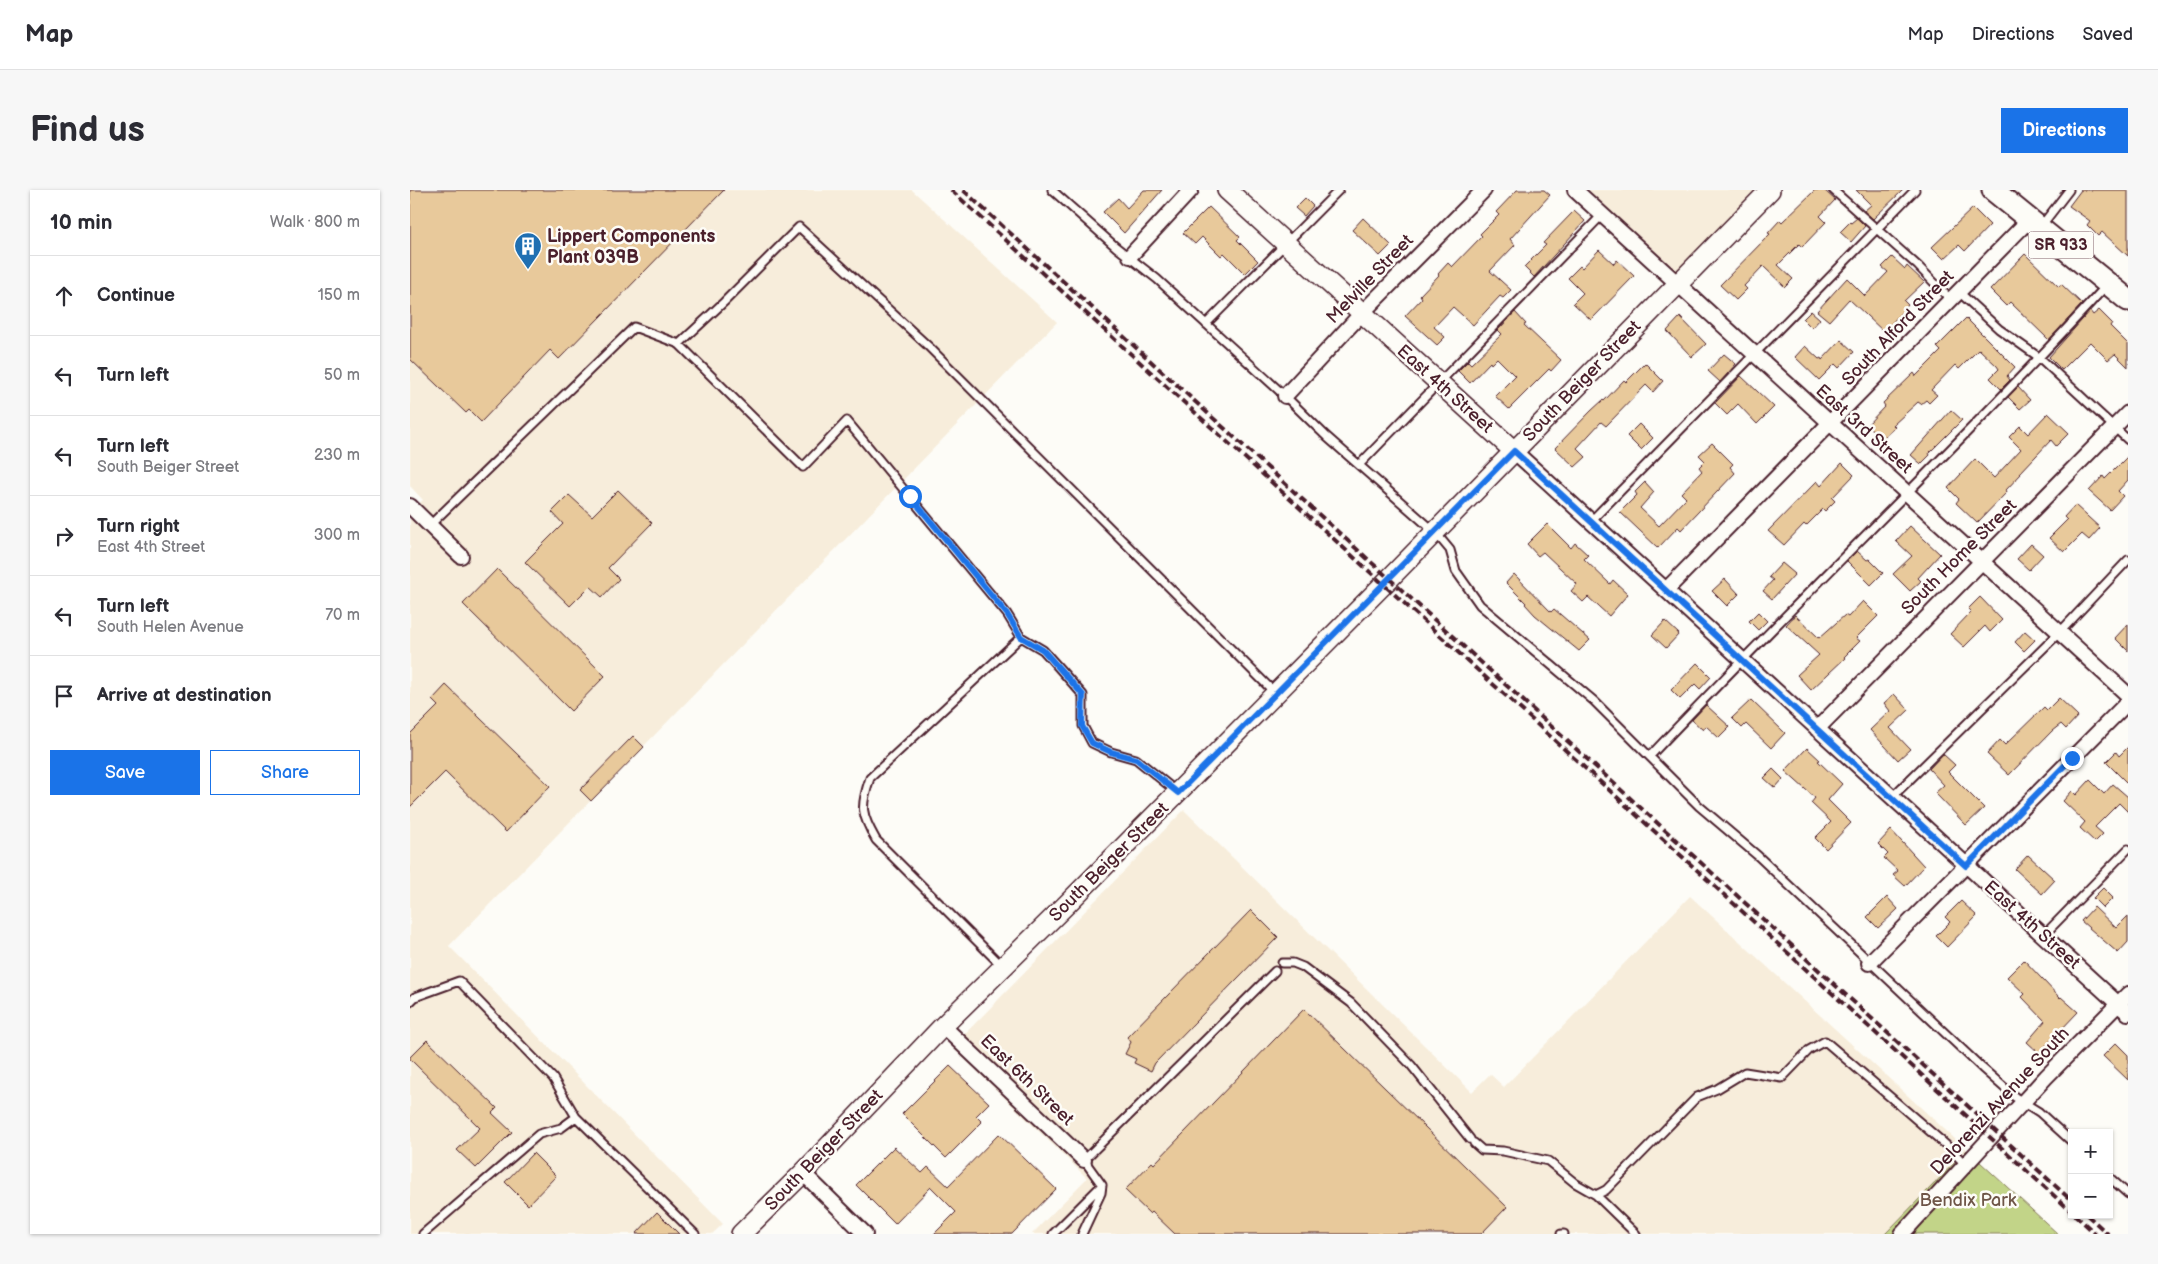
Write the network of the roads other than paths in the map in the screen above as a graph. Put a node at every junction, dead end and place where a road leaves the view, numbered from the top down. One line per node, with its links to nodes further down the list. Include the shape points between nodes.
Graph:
1 (1052, 190): 16 (lane)
2 (1191, 190): 16 (street)
3 (1227, 190): 15 (street, East 4th Street)
4 (1339, 190): 15 (lane)
5 (1484, 190): 21 (street, Melville Street)
6 (1575, 190): 12 (street, East 3rd Street)
7 (1770, 190): 17 (street, South Beiger Street)
8 (1833, 190): 14 (lane)
9 (1915, 190): 14 (lane)
10 (1993, 190): 13 (main road, SR 933)
11 (2069, 190): 13 (lane)
12 (1602, 215): 17 (street, East 3rd Street); 26 (lane)
13 (2035, 224): 18 (main road, SR 933); 19 (street, South Alford Street)
14 (1876, 229): 19 (lane); 24 (lane)
15 (1287, 244): 21 (street, East 4th Street); 22 (lane)
16 (1130, 256): 22 (lane)
17 (1677, 283): 24 (street, East 3rd Street); 32 (street, South Beiger Street)
18 (2108, 284): 20 (main road, SR 933); 25 (lane)
19 (1955, 296): 25 (lane); 29 (street, South Alford Street)
20 (2128, 300)
21 (1362, 313): 26 (street, East 4th Street); 27 (street, Melville Street)
22 (1206, 324): 27 (lane)
23 (679, 344): 37 (lane, via 634,327); 44 (lane, via 803,467 847,421 1007,614); 46 (lane, via 799,227 928,346)
24 (1754, 354): 29 (street, East 3rd Street); 36 (lane)
25 (2040, 358): 30 (lane); 34 (lane)
26 (1439, 384): 32 (street, East 4th Street); 33 (lane)
27 (1285, 396): 33 (lane)
28 (2128, 413): 30 (street, South Home Street)
29 (1829, 424): 34 (street, East 3rd Street); 42 (street, South Alford Street)
30 (2114, 427): 31 (lane); 41 (street, South Home Street)
31 (2128, 440)
32 (1514, 451): 36 (street, East 4th Street); 38 (street, South Beiger Street)
33 (1359, 466): 38 (lane)
34 (1906, 493): 41 (street, East 3rd Street); 45 (lane)
35 (410, 506): 37 (street)
36 (1591, 521): 42 (street, East 4th Street)
37 (430, 526): 39 (street)
38 (1435, 532): 46 (street, South Beiger Street); 50 (lane, via 1450,550 1456,571 1480,605 1594,701)
39 (461, 556)
40 (2128, 560): 43 (lane)
41 (1982, 561): 43 (street, East 3rd Street); 49 (street, South Home Street)
42 (1666, 590): 45 (street, East 4th Street)
43 (2060, 632): 47 (street, East 3rd Street); 52 (lane)
44 (1021, 637): 51 (lane, via 1043,650 1083,695 1082,726 1092,743 1136,759); 58 (lane, via 870,778 862,801 866,822 876,840)
45 (1741, 660): 49 (street, East 4th Street); 50 (lane)
46 (1276, 694): 51 (street, South Beiger Street)
47 (2128, 695)
48 (2128, 702): 54 (street)
49 (1817, 729): 52 (street, East 4th Street)
50 (1650, 756): 57 (lane, via 1699,806 1758,856)
51 (1178, 793): 58 (street, South Beiger Street)
52 (1892, 797): 54 (street, East 4th Street)
53 (2128, 849): 55 (lane)
54 (1966, 866): 55 (street, East 4th Street); 57 (street)
55 (2043, 936): 61 (street, East 4th Street)
56 (1282, 963): 72 (lane, via 1304,967 1351,1003 1411,1064 1482,1150 1504,1151 1548,1161)
57 (1869, 963): 63 (lane)
58 (1004, 967): 62 (street, South Beiger Street)
59 (1274, 971): 66 (lane)
60 (410, 1002): 64 (lane, via 415,997 459,981 553,1078)
61 (2125, 1004): 63 (street, Delorenzi Avenue South)
62 (944, 1026): 66 (street, East 6th Street); 68 (street, South Beiger Street)
63 (2023, 1102): 65 (lane); 67 (street, Delorenzi Avenue South)
64 (576, 1117): 73 (lane, via 561,1128 540,1134); 74 (lane)
65 (2068, 1138)
66 (1084, 1160): 70 (lane)
67 (1966, 1165): 72 (lane, via 1825,1041 1809,1050 1782,1078 1744,1072 1697,1097 1606,1190); 80 (street, Delorenzi Avenue South)
68 (803, 1173): 75 (street, South Beiger Street); 76 (street)
69 (2113, 1181): 71 (lane)
70 (1102, 1184): 77 (lane); 78 (lane)
71 (2128, 1194)
72 (1596, 1195): 79 (lane)
73 (423, 1234)
74 (696, 1234)
75 (741, 1234)
76 (865, 1234)
77 (1053, 1234)
78 (1082, 1234)
79 (1636, 1234)
80 (1902, 1234)

